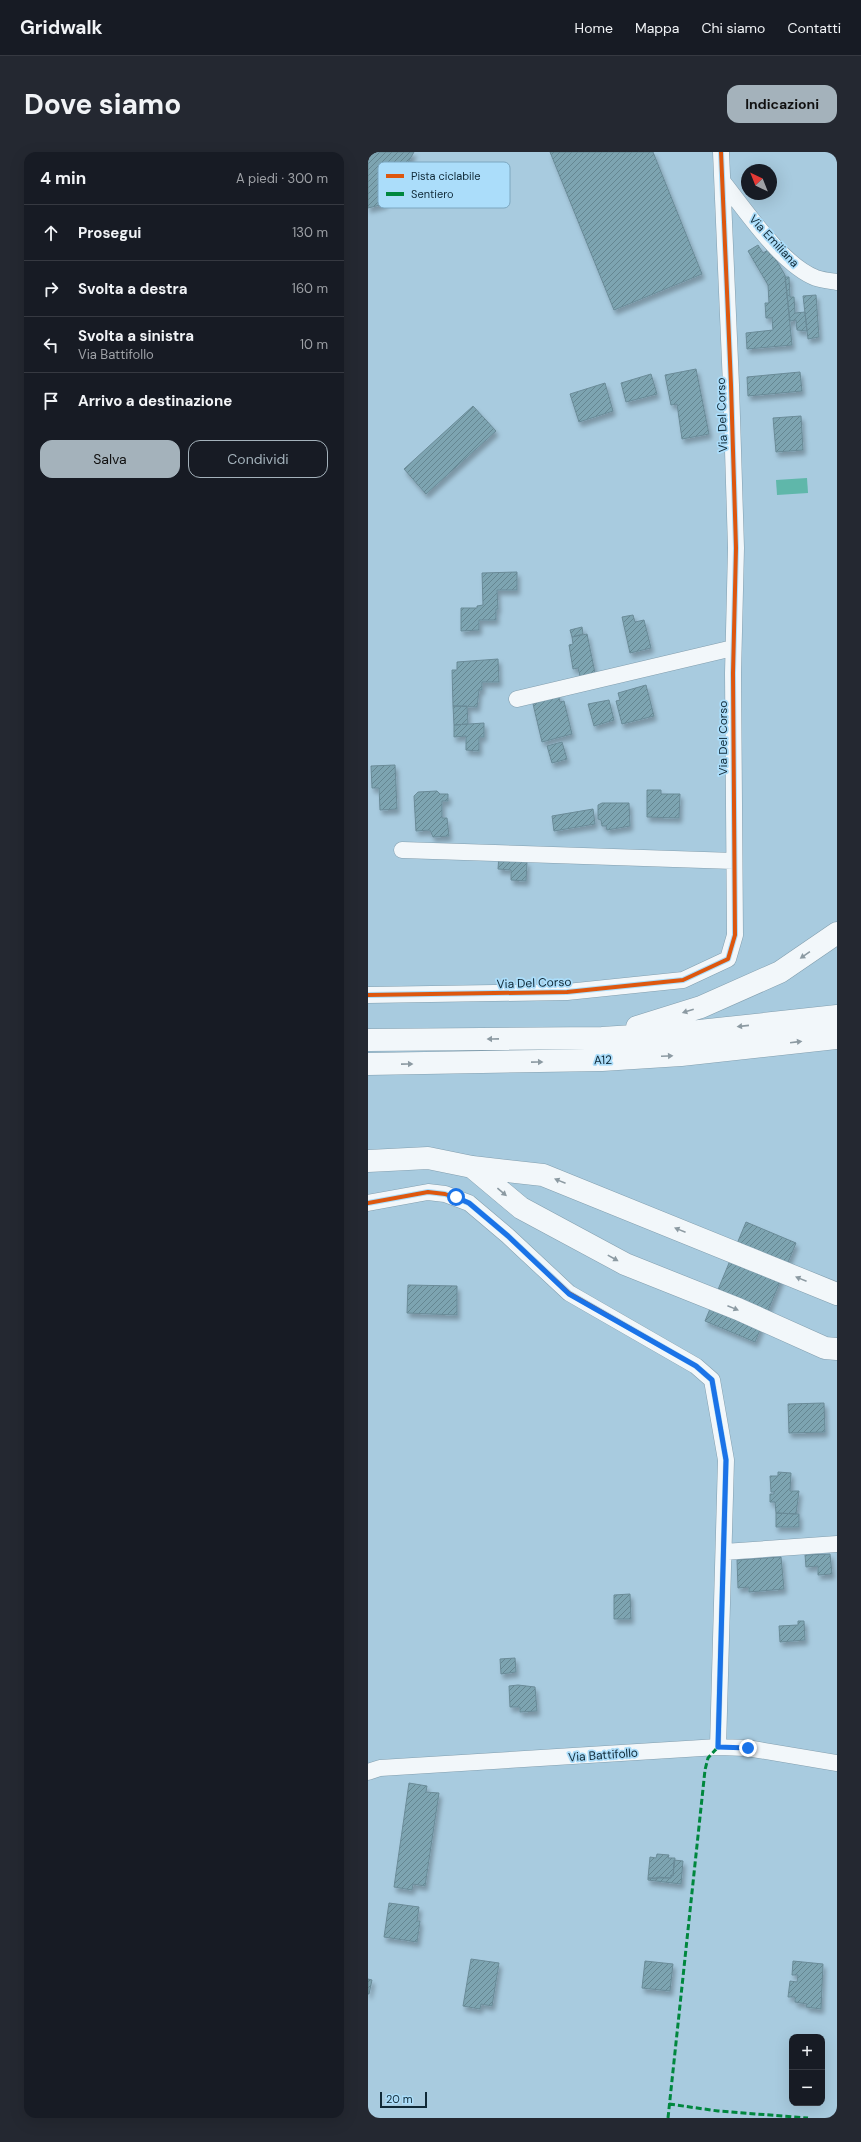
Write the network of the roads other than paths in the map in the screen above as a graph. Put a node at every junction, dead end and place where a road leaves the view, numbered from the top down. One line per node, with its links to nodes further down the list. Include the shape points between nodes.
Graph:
1 (722, 152): 2 (street, Via Del Corso)
2 (723, 182): 3 (street, Via Emiliana, via 771,241 798,268 816,278); 4 (street, Via Del Corso, via 736,548)
3 (837, 282)
4 (733, 648): 5 (street); 7 (street, Via Del Corso)
5 (517, 699)
6 (402, 850): 7 (street)
7 (734, 861): 9 (street, Via Del Corso, via 735,935 728,959 683,980 567,992)
8 (837, 933): 11 (highway, one-way to 11, via 780,972 701,1008)
9 (368, 995)
10 (837, 1016): 11 (highway, A12 / A12, one-way to 11, via 681,1033)
11 (602, 1038): 13 (highway, A12 / A12, one-way to 13)
12 (837, 1038): 14 (highway, A12 / A12, one-way to 12, via 602,1060 681,1055)
13 (368, 1040)
14 (368, 1064)
15 (368, 1161): 16 (highway, via 428,1158)
16 (472, 1167): 18 (highway, one-way to 16, via 543,1175); 19 (highway, one-way to 19, via 520,1208 625,1264 738,1309 825,1348)
17 (368, 1203): 21 (street, via 428,1192 445,1194 469,1203 569,1294 696,1366 712,1380 726,1460)
18 (837, 1294)
19 (837, 1349)
20 (837, 1544): 21 (street)
21 (724, 1552): 22 (street)
22 (718, 1747): 23 (street, Via Battifollo, via 748,1748); 24 (street, Via Battifollo, via 380,1768)
23 (837, 1763)
24 (368, 1772)

